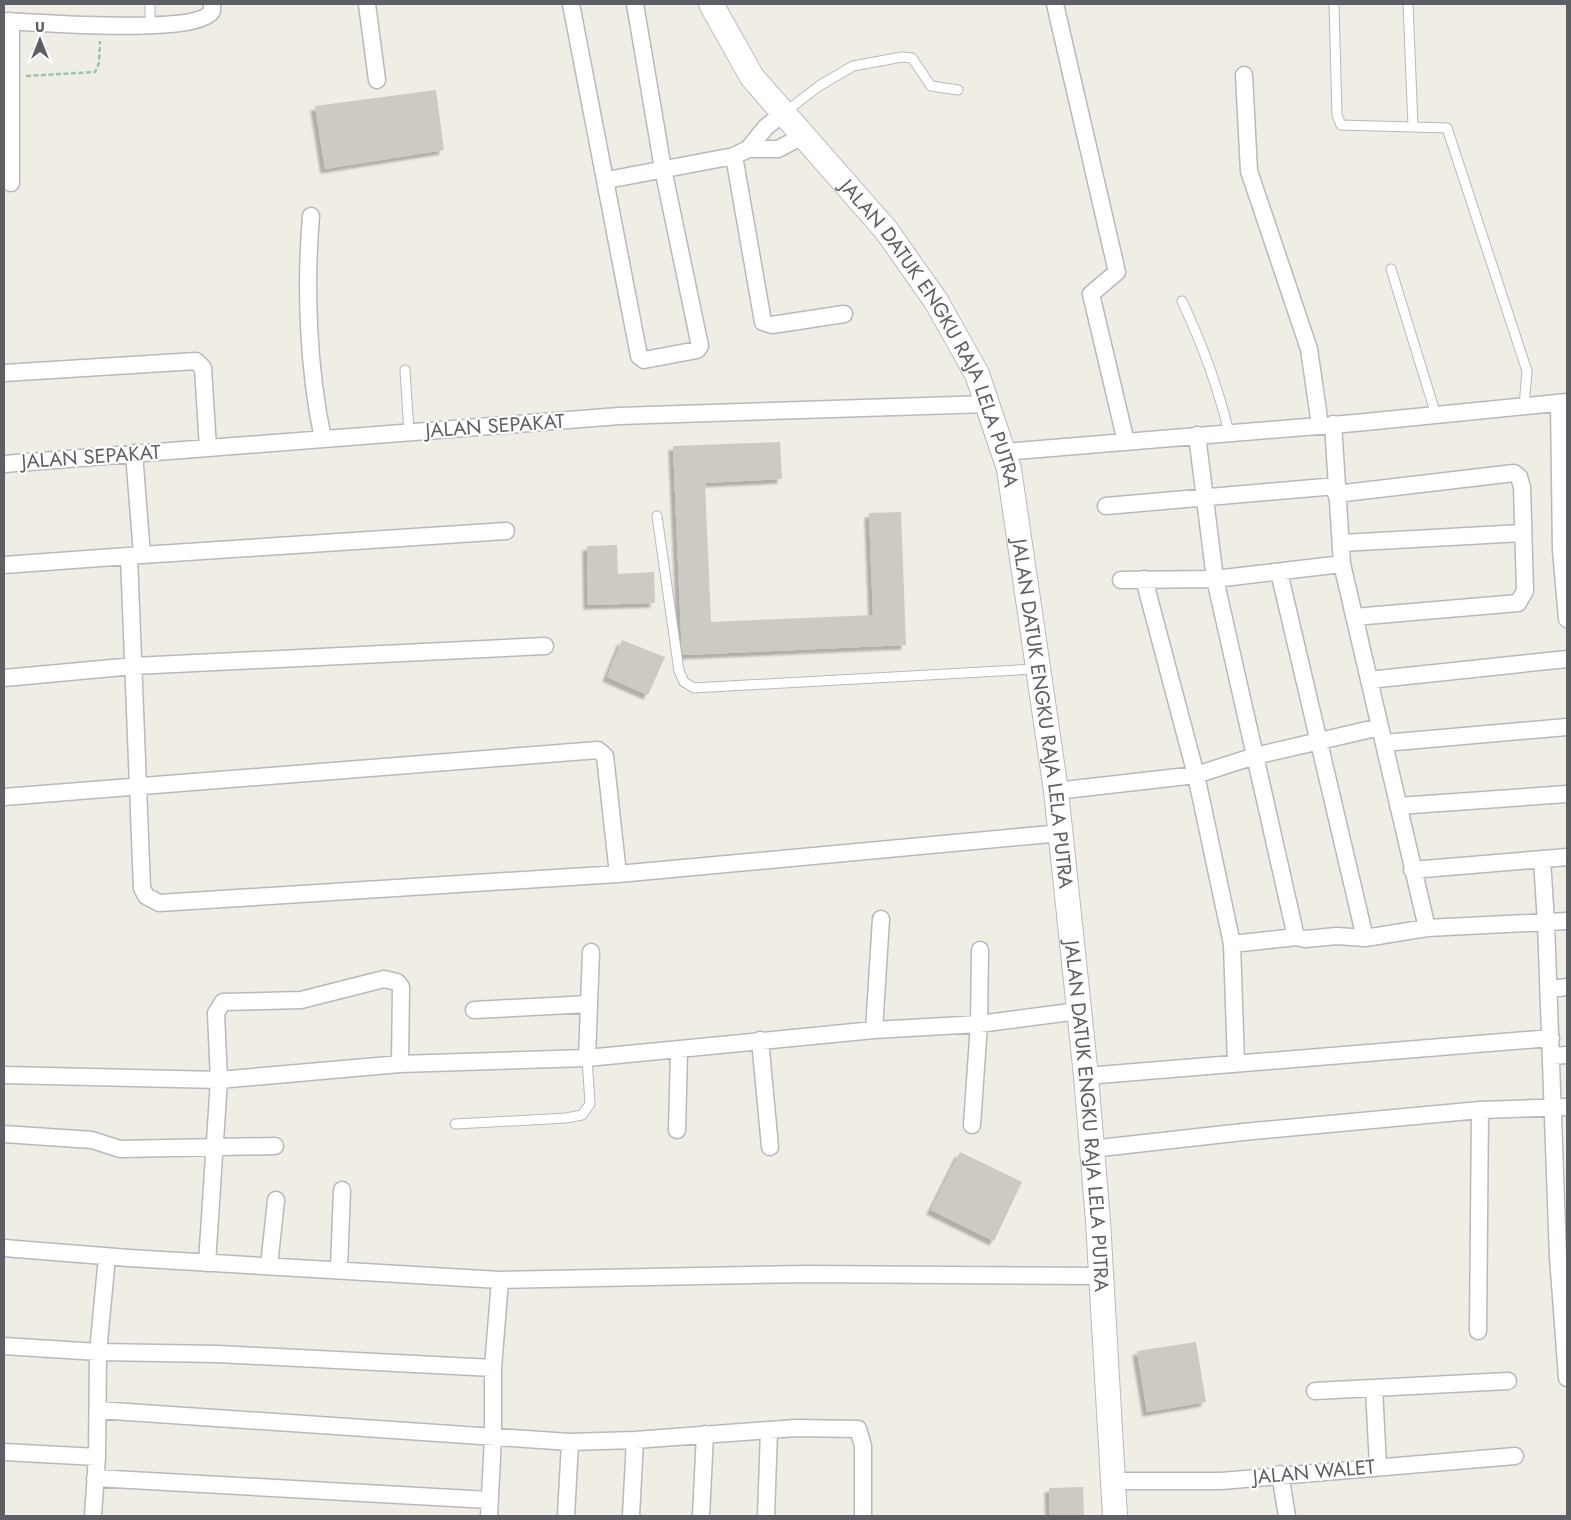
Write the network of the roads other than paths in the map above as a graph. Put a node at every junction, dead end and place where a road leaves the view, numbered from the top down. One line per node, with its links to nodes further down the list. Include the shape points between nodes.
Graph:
1 (150, 4): 11 (lane)
2 (212, 4): 11 (street, via 212,11 205,18)
3 (367, 4): 13 (street)
4 (571, 4): 20 (street)
5 (635, 4): 19 (street)
6 (711, 4): 15 (street, JALAN DATUK ENGKU RAJA LELA PUTRA, via 752,77)
7 (1055, 4): 37 (street, via 1117,272 1091,294)
8 (1334, 4): 16 (lane, via 1337,115 1341,125)
9 (1408, 4): 16 (lane)
10 (7, 21): 11 (street); 21 (street)
11 (150, 26)
12 (1244, 75): 32 (street, via 1249,171 1310,350)
13 (377, 80)
14 (958, 90): 15 (lane, via 931,86 912,58 902,57 853,66 819,86)
15 (784, 113): 17 (street, JALAN DATUK ENGKU RAJA LELA PUTRA); 18 (street)
16 (1413, 126): 30 (lane, via 1447,128 1527,371)
17 (803, 136): 18 (street, via 778,149); 29 (street, JALAN DATUK ENGKU RAJA LELA PUTRA, via 886,230 936,301 977,374)
18 (741, 153): 19 (street); 25 (street, via 763,322 772,325)
19 (663, 169): 20 (street); 20 (street, via 700,346 697,350 644,360 639,356)
20 (606, 180)
21 (11, 183)
22 (311, 216): 36 (street, via 309,278 314,397)
23 (1391, 269): 31 (lane)
24 (1182, 300): 34 (lane, via 1207,355)
25 (844, 314)
26 (405, 370): 33 (lane)
27 (4, 373): 38 (street, via 196,360 203,368)
28 (1563, 403): 30 (street); 42 (street)
29 (987, 404): 33 (street, JALAN SEPAKAT, via 619,416); 39 (street, JALAN DATUK ENGKU RAJA LELA PUTRA)
30 (1524, 406): 31 (street)
31 (1436, 415): 32 (street)
32 (1326, 425): 34 (street); 43 (street)
33 (410, 432): 36 (street, JALAN SEPAKAT)
34 (1229, 433): 35 (street)
35 (1197, 436): 37 (street); 44 (street)
36 (323, 439): 38 (street, JALAN SEPAKAT)
37 (1126, 442): 39 (street)
38 (208, 448): 40 (street, JALAN SEPAKAT)
39 (1003, 452): 63 (street, JALAN DATUK ENGKU RAJA LELA PUTRA, via 1010,470)
40 (134, 454): 41 (street, JALAN SEPAKAT); 51 (street)
41 (4, 464)
42 (1564, 476): 50 (street)
43 (1336, 490): 44 (street); 48 (street, via 1514,473 1522,487); 49 (street)
44 (1205, 496): 45 (street); 56 (street)
45 (1106, 506)
46 (657, 516): 63 (lane, via 679,671 684,682 694,688)
47 (506, 531): 51 (street)
48 (1522, 533): 49 (street); 58 (street, via 1525,591 1518,603)
49 (1342, 543): 52 (street)
50 (1564, 550): 59 (street)
51 (136, 556): 53 (street); 62 (street)
52 (1342, 564): 54 (street); 58 (street)
53 (4, 565)
54 (1279, 572): 56 (street); 68 (street)
55 (1144, 579): 56 (street); 57 (street); 70 (street)
56 (1214, 579): 69 (street)
57 (1121, 580)
58 (1354, 617): 65 (street)
59 (1567, 619)
60 (545, 646): 62 (street)
61 (1567, 659): 65 (street)
62 (134, 666): 64 (street); 71 (street)
63 (1039, 669): 72 (street, JALAN DATUK ENGKU RAJA LELA PUTRA)
64 (4, 678)
65 (1369, 680): 67 (street)
66 (1567, 727): 67 (street)
67 (1382, 735): 68 (street); 75 (street)
68 (1320, 741): 69 (street); 86 (street)
69 (1255, 756): 70 (street); 85 (street)
70 (1196, 775): 72 (street); 87 (street)
71 (138, 786): 74 (street); 80 (street, via 142,888 146,896 159,903); 80 (street, via 598,750 605,756)
72 (1056, 791): 76 (street, JALAN DATUK ENGKU RAJA LELA PUTRA)
73 (1567, 794): 75 (street)
74 (4, 797)
75 (1398, 806): 79 (street)
76 (1060, 833): 80 (street); 94 (street, JALAN DATUK ENGKU RAJA LELA PUTRA)
77 (1567, 857): 78 (street)
78 (1542, 859): 79 (street); 83 (street)
79 (1412, 870): 84 (street)
80 (618, 874)
81 (881, 919): 96 (street)
82 (1567, 921): 83 (street)
83 (1546, 923): 84 (street); 91 (street)
84 (1427, 928): 86 (street)
85 (1296, 937): 86 (street, via 1305,940 1337,936); 87 (street)
86 (1365, 938)
87 (1232, 944): 103 (street)
88 (980, 950): 95 (street)
89 (591, 952): 92 (street)
90 (1567, 987): 91 (street)
91 (1549, 989): 97 (street)
92 (589, 1004): 93 (street); 101 (street)
93 (474, 1010)
94 (1078, 1011): 95 (street); 105 (street, JALAN DATUK ENGKU RAJA LELA PUTRA)
95 (979, 1024): 96 (street); 110 (street)
96 (874, 1030): 98 (street)
97 (1551, 1038): 100 (street); 103 (street)
98 (760, 1040): 99 (street); 114 (street)
99 (679, 1050): 101 (street); 111 (street)
100 (1559, 1056): 107 (street)
101 (587, 1058): 102 (street); 109 (lane, via 590,1104 582,1115)
102 (400, 1064): 106 (street); 106 (street, via 401,987 397,982 384,979 301,1000 223,1002 216,1013)
103 (1236, 1064): 105 (street)
104 (4, 1074): 106 (street)
105 (1086, 1076): 116 (street, JALAN DATUK ENGKU RAJA LELA PUTRA)
106 (219, 1080): 115 (street)
107 (1559, 1108): 108 (street); 117 (street)
108 (1480, 1110): 116 (street); 128 (street)
109 (455, 1124)
110 (972, 1126)
111 (677, 1130)
112 (4, 1134): 115 (street, via 92,1140 120,1149)
113 (275, 1146): 115 (street)
114 (770, 1146)
115 (215, 1149): 123 (street)
116 (1091, 1149): 126 (street, JALAN DATUK ENGKU RAJA LELA PUTRA)
117 (1561, 1177): 122 (street)
118 (342, 1190): 125 (street)
119 (276, 1200): 124 (street)
120 (4, 1248): 121 (street)
121 (107, 1256): 123 (street); 131 (street)
122 (1563, 1257): 129 (street)
123 (207, 1263): 124 (street)
124 (270, 1266): 125 (street)
125 (339, 1269): 127 (street)
126 (1102, 1276): 127 (street, via 806,1274); 149 (street, JALAN DATUK ENGKU RAJA LELA PUTRA)
127 (500, 1280): 132 (street)
128 (1478, 1331)
129 (1566, 1339): 133 (street)
130 (4, 1346): 131 (street)
131 (98, 1352): 132 (street, via 218,1354); 137 (street)
132 (493, 1368): 140 (street)
133 (1567, 1378)
134 (1508, 1381): 135 (street)
135 (1374, 1388): 136 (street); 146 (street)
136 (1315, 1391)
137 (98, 1410): 140 (street); 145 (street)
138 (769, 1431): 139 (street); 155 (street); 156 (street, via 828,1427 858,1429 863,1446)
139 (705, 1434): 141 (street); 154 (street)
140 (493, 1437): 142 (street); 150 (street)
141 (635, 1440): 142 (street); 153 (street)
142 (570, 1442): 152 (street)
143 (4, 1452): 145 (street)
144 (1515, 1456): 146 (street, JALAN WALET)
145 (97, 1457): 148 (street)
146 (1378, 1466): 147 (street, JALAN WALET)
147 (1280, 1474): 149 (street, JALAN WALET, via 1221,1481); 158 (street)
148 (95, 1478): 150 (street); 151 (street)
149 (1113, 1481): 157 (street, JALAN DATUK ENGKU RAJA LELA PUTRA)
150 (489, 1508)
151 (93, 1516)
152 (566, 1516)
153 (631, 1516)
154 (701, 1516)
155 (766, 1516)
156 (863, 1516)
157 (1114, 1516)
158 (1287, 1516)

